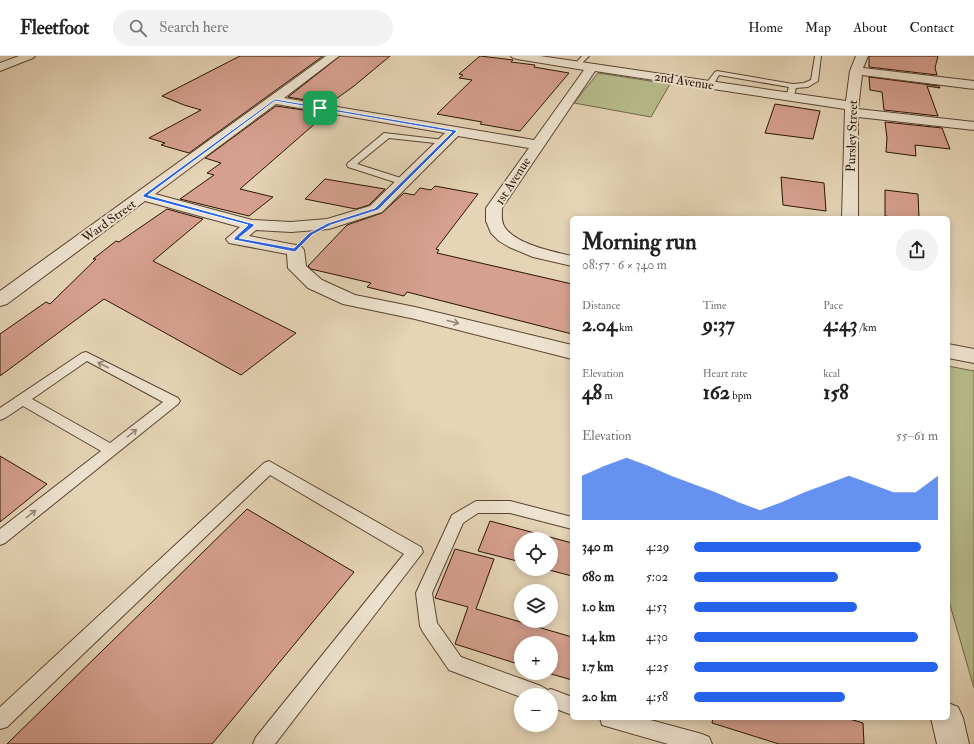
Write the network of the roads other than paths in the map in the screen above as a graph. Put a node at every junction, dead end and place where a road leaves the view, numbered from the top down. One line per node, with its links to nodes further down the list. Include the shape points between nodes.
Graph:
1 (29, 56): 7 (street)
2 (333, 56): 11 (street, Ward Street)
3 (517, 56): 6 (street, 2nd Avenue)
4 (818, 56): 10 (lane, via 814,81)
5 (862, 56): 8 (street, Pursley Street)
6 (585, 63): 10 (street, 2nd Avenue, via 709,85); 16 (street, 1st Avenue)
7 (0, 67)
8 (856, 71): 9 (street); 12 (street, Pursley Street)
9 (974, 85)
10 (792, 91): 12 (street, 2nd Avenue)
11 (275, 100): 14 (street); 18 (street, Ward Street)
12 (852, 109): 13 (street, 2nd Avenue); 19 (street, Pursley Street)
13 (974, 126)
14 (455, 131): 15 (street); 16 (street)
15 (444, 142): 17 (street); 17 (lane, via 387,135 351,165)
16 (537, 145): 23 (street, 1st Avenue, via 494,208 494,222 500,233 521,248)
17 (404, 182): 20 (street, via 376,209)
18 (144, 196): 21 (street); 24 (street, Ward Street)
19 (850, 216)
20 (329, 224): 21 (street, via 291,227); 22 (street, via 310,234)
21 (252, 225): 22 (street, via 236,239)
22 (295, 250): 26 (street, one-way to 26, via 297,268 315,284 350,300 415,313)
23 (570, 260)
24 (0, 300)
25 (950, 351): 27 (street)
26 (570, 352)
27 (974, 356)
28 (23, 400): 29 (lane); 30 (lane); 30 (lane, one-way to 28, via 173,401 86,356)
29 (0, 415)
30 (111, 450): 32 (lane, one-way to 30)
31 (570, 523): 33 (lane, via 510,508 476,508 457,519 424,593 429,626 455,664)
32 (0, 538)
33 (522, 688)
34 (558, 701): 35 (lane)
35 (570, 705)
36 (0, 720): 39 (lane, via 269,467 415,552)
37 (616, 720): 40 (lane)
38 (947, 720): 41 (street)
39 (263, 744)
40 (702, 744)
41 (953, 744)

